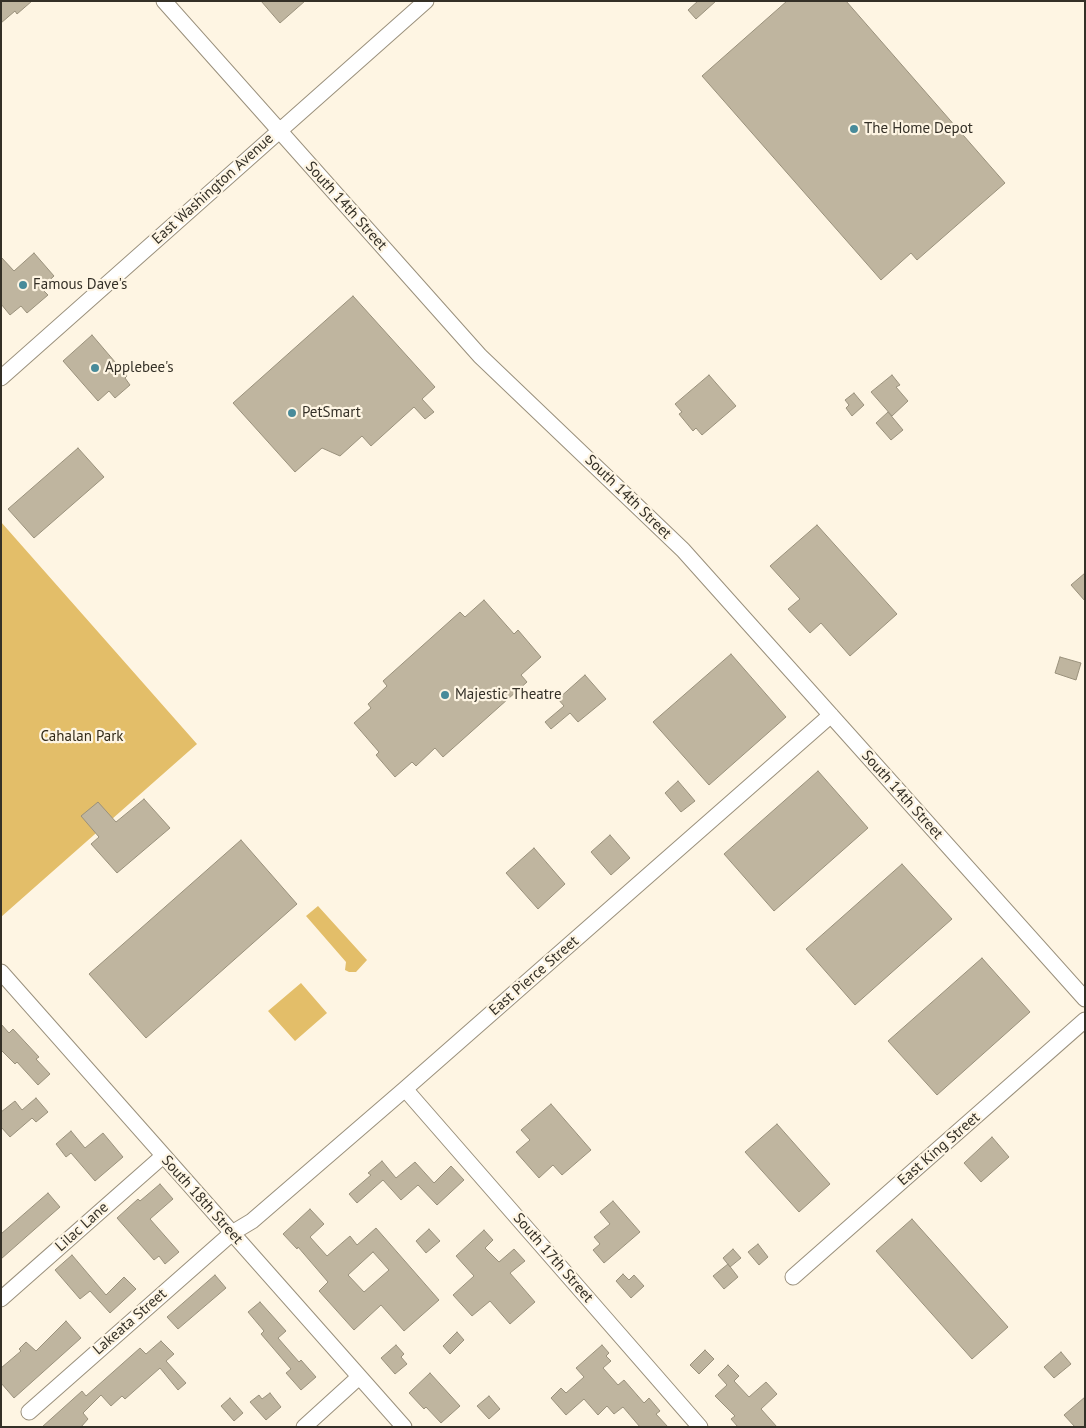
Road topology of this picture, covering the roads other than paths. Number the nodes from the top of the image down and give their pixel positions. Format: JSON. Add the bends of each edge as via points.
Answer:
{"nodes":[{"id":1,"x":164,"y":1,"type":"edge"},
{"id":2,"x":426,"y":1,"type":"edge"},
{"id":3,"x":279,"y":131,"type":"junction"},
{"id":4,"x":1,"y":378,"type":"edge"},
{"id":5,"x":831,"y":715,"type":"junction"},
{"id":6,"x":1,"y":972,"type":"edge"},
{"id":7,"x":1085,"y":1000,"type":"edge"},
{"id":8,"x":1085,"y":1020,"type":"edge"},
{"id":9,"x":405,"y":1089,"type":"junction"},
{"id":10,"x":163,"y":1156,"type":"junction"},
{"id":11,"x":232,"y":1233,"type":"junction"},
{"id":12,"x":793,"y":1277,"type":"dead end"},
{"id":13,"x":1,"y":1299,"type":"edge"},
{"id":14,"x":359,"y":1377,"type":"junction"},
{"id":15,"x":28,"y":1412,"type":"dead end"},
{"id":16,"x":304,"y":1427,"type":"edge"},
{"id":17,"x":404,"y":1427,"type":"edge"},
{"id":18,"x":700,"y":1427,"type":"edge"}],
"edges":[{"from":1,"to":3,"type":"street","name":"South 14th Street"},
{"from":2,"to":3,"type":"street","name":"East Washington Avenue"},
{"from":3,"to":4,"type":"street","name":"East Washington Avenue"},
{"from":3,"to":5,"type":"street","name":"South 14th Street","via":[[480,356],[683,550]]},
{"from":5,"to":7,"type":"street","name":"South 14th Street"},
{"from":5,"to":9,"type":"street","name":"East Pierce Street"},
{"from":6,"to":10,"type":"street","name":"South 18th Street"},
{"from":8,"to":12,"type":"street","name":"East King Street"},
{"from":9,"to":11,"type":"street","name":"East Pierce Street","via":[[252,1221]]},
{"from":9,"to":18,"type":"street","name":"South 17th Street"},
{"from":10,"to":11,"type":"street","name":"South 18th Street"},
{"from":10,"to":13,"type":"street","name":"Lilac Lane"},
{"from":11,"to":14,"type":"street","name":"South 18th Street"},
{"from":11,"to":15,"type":"street","name":"Lakeata Street"},
{"from":14,"to":16,"type":"street"},
{"from":14,"to":17,"type":"street","name":"South 18th Street"}]}
